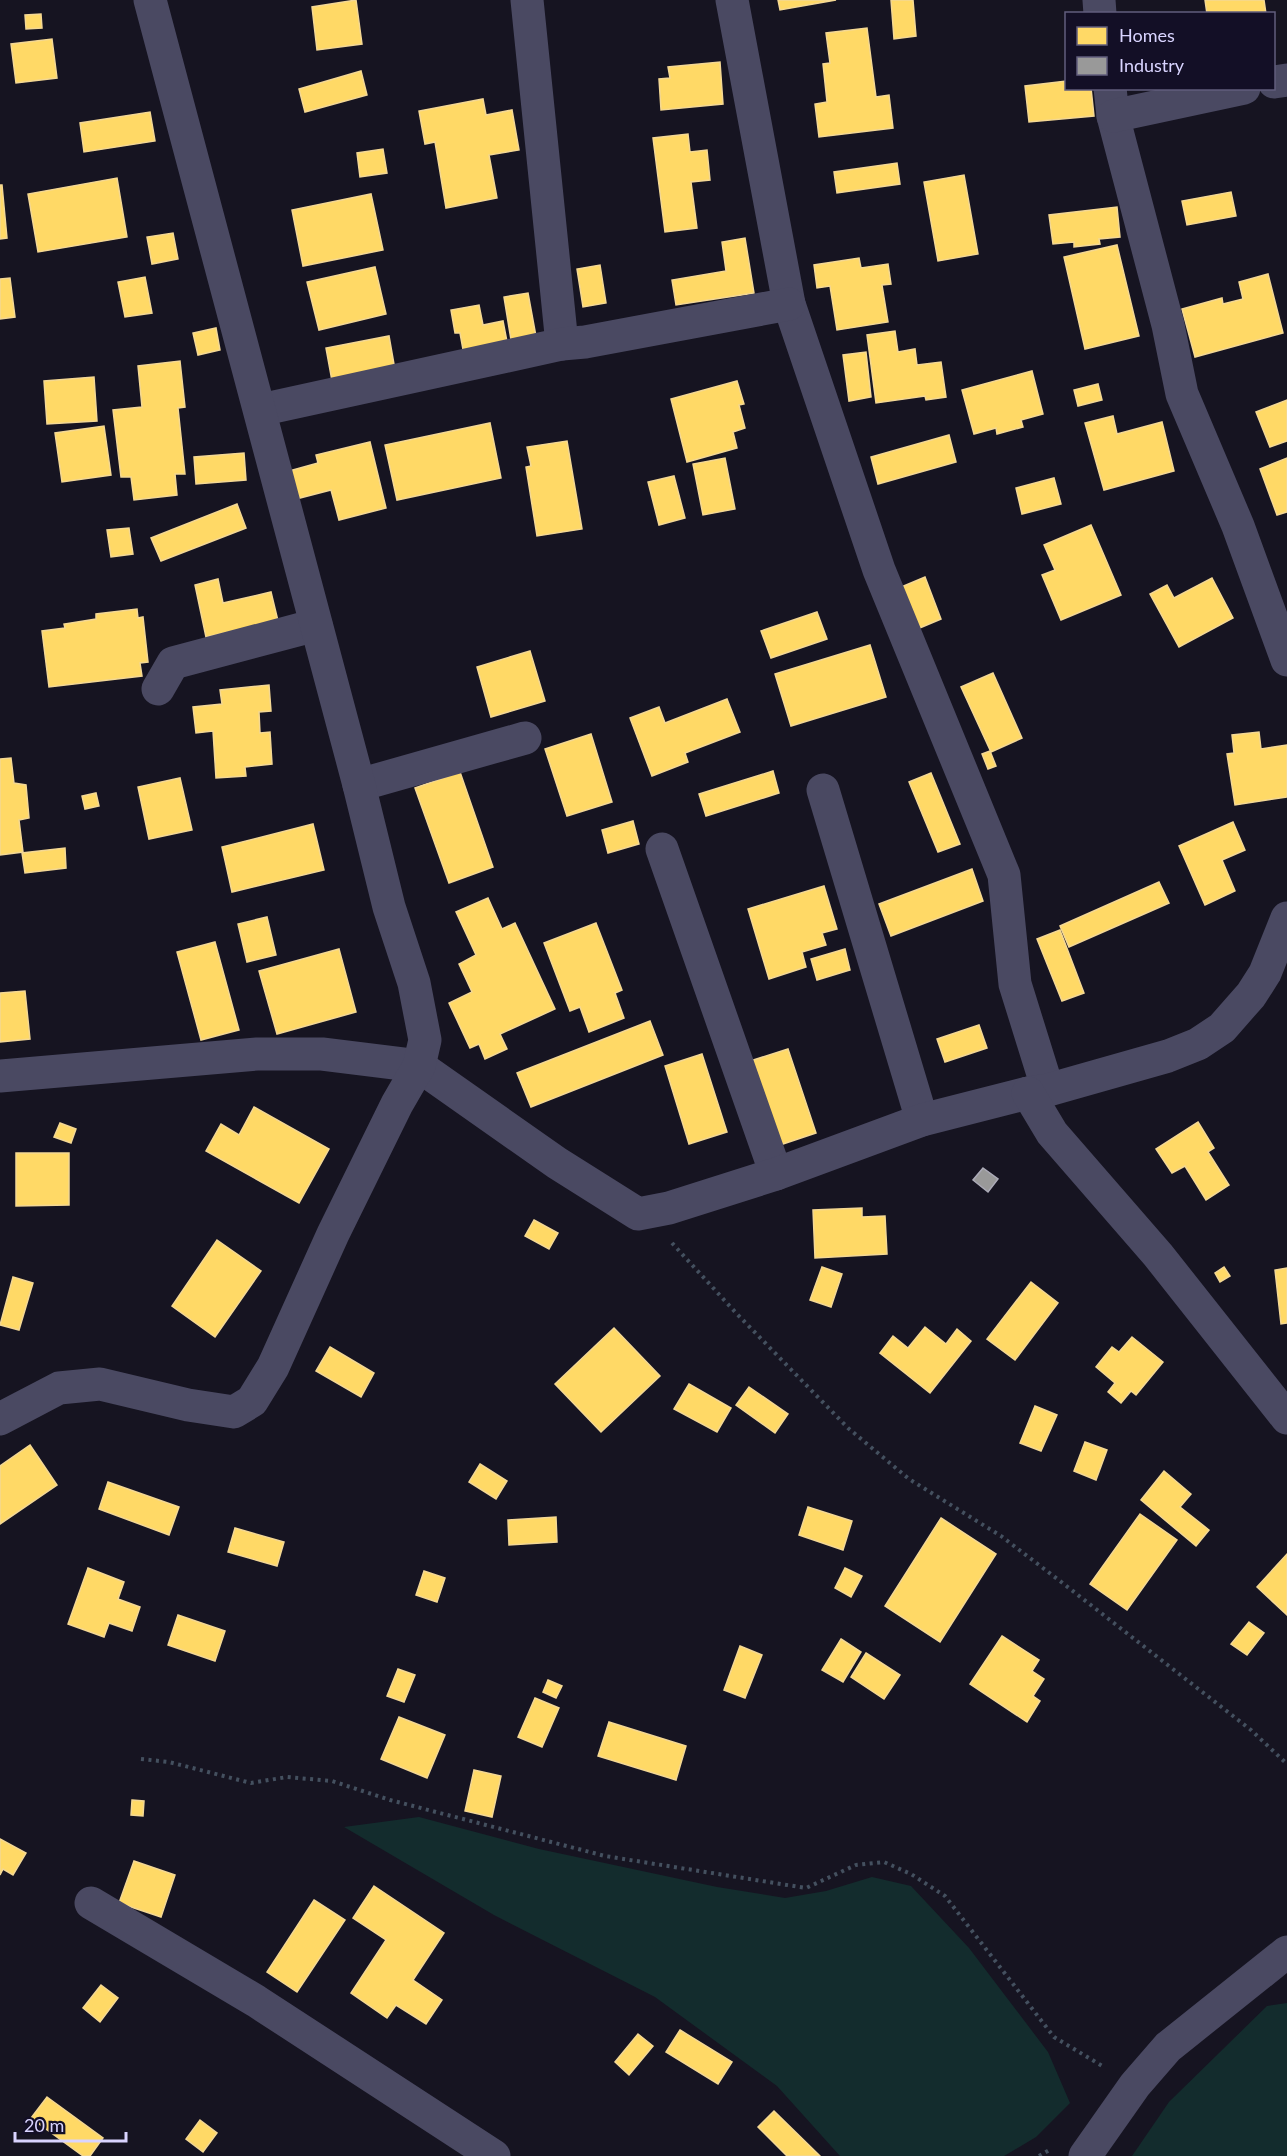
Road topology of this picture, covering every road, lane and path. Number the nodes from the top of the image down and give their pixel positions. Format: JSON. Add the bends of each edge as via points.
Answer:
{"nodes":[{"id":1,"x":150,"y":0,"type":"edge"},
{"id":2,"x":527,"y":0,"type":"edge"},
{"id":3,"x":732,"y":0,"type":"edge"},
{"id":4,"x":1225,"y":90,"type":"edge"},
{"id":5,"x":1111,"y":102,"type":"edge"},
{"id":6,"x":789,"y":304,"type":"junction"},
{"id":7,"x":562,"y":344,"type":"junction"},
{"id":8,"x":260,"y":410,"type":"junction"},
{"id":9,"x":316,"y":625,"type":"junction"},
{"id":10,"x":1287,"y":660,"type":"edge"},
{"id":11,"x":158,"y":689,"type":"dead end"},
{"id":12,"x":525,"y":738,"type":"dead end"},
{"id":13,"x":359,"y":785,"type":"junction"},
{"id":14,"x":823,"y":790,"type":"dead end"},
{"id":15,"x":662,"y":849,"type":"dead end"},
{"id":16,"x":1287,"y":918,"type":"edge"},
{"id":17,"x":419,"y":1066,"type":"junction"},
{"id":18,"x":0,"y":1076,"type":"edge"},
{"id":19,"x":1038,"y":1091,"type":"junction"},
{"id":20,"x":922,"y":1120,"type":"junction"},
{"id":21,"x":776,"y":1174,"type":"junction"},
{"id":22,"x":653,"y":1212,"type":"junction"},
{"id":23,"x":1287,"y":1418,"type":"edge"},
{"id":24,"x":0,"y":1419,"type":"edge"},
{"id":25,"x":141,"y":1759,"type":"dead end"},
{"id":26,"x":1287,"y":1764,"type":"edge"},
{"id":27,"x":91,"y":1903,"type":"dead end"},
{"id":28,"x":1287,"y":1952,"type":"edge"},
{"id":29,"x":1135,"y":2085,"type":"junction"},
{"id":30,"x":494,"y":2156,"type":"edge"},
{"id":31,"x":1085,"y":2156,"type":"edge"}],
"edges":[{"from":1,"to":8,"type":"street"},
{"from":2,"to":7,"type":"street"},
{"from":3,"to":6,"type":"street"},
{"from":4,"to":5,"type":"street"},
{"from":5,"to":10,"type":"street","via":[[1182,394],[1238,526]]},
{"from":6,"to":7,"type":"street"},
{"from":6,"to":19,"type":"street","via":[[879,570],[1004,875],[1015,984]]},
{"from":7,"to":8,"type":"street"},
{"from":8,"to":9,"type":"street"},
{"from":9,"to":11,"type":"street","via":[[173,663]]},
{"from":9,"to":13,"type":"street"},
{"from":12,"to":13,"type":"street"},
{"from":13,"to":17,"type":"street","via":[[389,907],[414,983],[425,1040]]},
{"from":14,"to":20,"type":"street"},
{"from":15,"to":21,"type":"street"},
{"from":16,"to":19,"type":"street","via":[[1265,973],[1222,1028],[1198,1044],[1168,1056]]},
{"from":17,"to":18,"type":"street","via":[[322,1054],[257,1054]]},
{"from":17,"to":22,"type":"street","via":[[557,1163],[638,1214]]},
{"from":17,"to":24,"type":"street","via":[[333,1234],[277,1358],[252,1401],[234,1412],[188,1406],[100,1384],[59,1388]]},
{"from":19,"to":20,"type":"street"},
{"from":19,"to":23,"type":"street","via":[[1052,1133],[1158,1255]]},
{"from":20,"to":21,"type":"street"},
{"from":21,"to":22,"type":"street"},
{"from":22,"to":26,"type":"path","via":[[661,1231],[848,1428],[909,1479],[1002,1536],[1251,1730]]},
{"from":25,"to":29,"type":"path","via":[[170,1762],[251,1783],[287,1777],[332,1781],[605,1856],[806,1888],[856,1865],[884,1862],[945,1896],[1054,2037]]},
{"from":27,"to":30,"type":"street","via":[[256,2001]]},
{"from":28,"to":29,"type":"street","via":[[1168,2047]]},
{"from":29,"to":31,"type":"street"}]}
